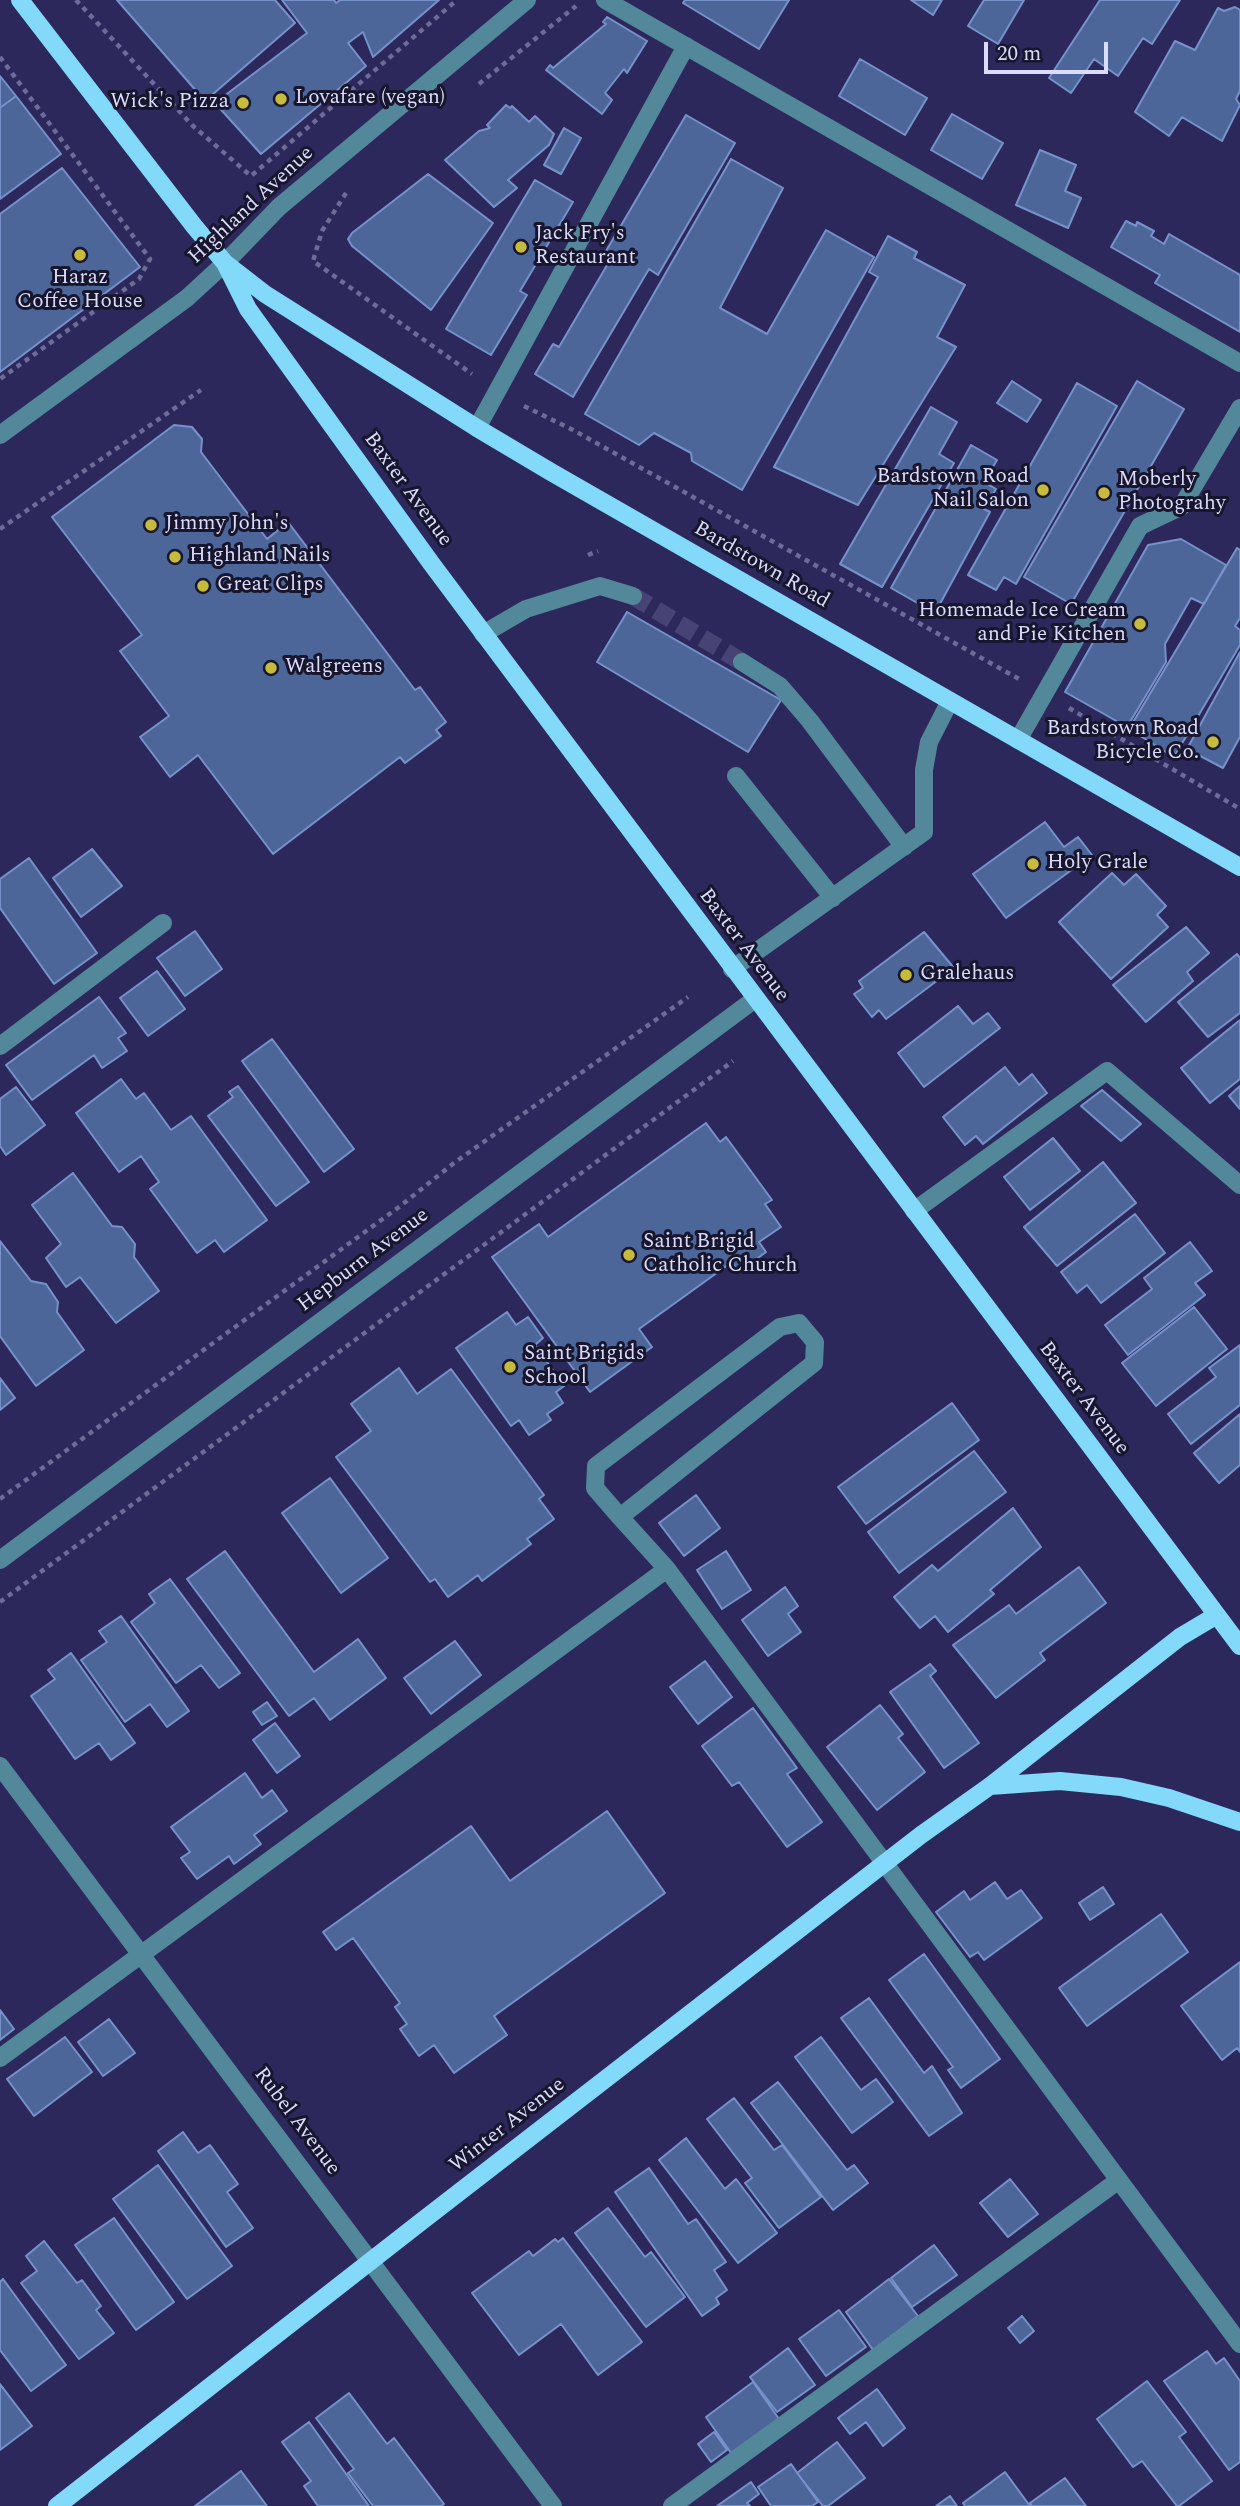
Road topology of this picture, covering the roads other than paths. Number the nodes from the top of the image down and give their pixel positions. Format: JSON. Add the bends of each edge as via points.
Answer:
{"nodes":[{"id":1,"x":20,"y":0,"type":"edge"},
{"id":2,"x":527,"y":0,"type":"edge"},
{"id":3,"x":605,"y":0,"type":"edge"},
{"id":4,"x":686,"y":46,"type":"junction"},
{"id":5,"x":225,"y":263,"type":"junction"},
{"id":6,"x":265,"y":294,"type":"joint"},
{"id":7,"x":1240,"y":363,"type":"edge"},
{"id":8,"x":1240,"y":408,"type":"edge"},
{"id":9,"x":477,"y":428,"type":"junction"},
{"id":10,"x":0,"y":435,"type":"edge"},
{"id":11,"x":633,"y":596,"type":"tunnel mouth"},
{"id":12,"x":483,"y":634,"type":"junction"},
{"id":13,"x":742,"y":662,"type":"tunnel mouth"},
{"id":14,"x":950,"y":701,"type":"junction"},
{"id":15,"x":1018,"y":740,"type":"junction"},
{"id":16,"x":736,"y":776,"type":"dead end"},
{"id":17,"x":904,"y":847,"type":"junction"},
{"id":18,"x":1240,"y":867,"type":"edge"},
{"id":19,"x":834,"y":898,"type":"junction"},
{"id":20,"x":163,"y":923,"type":"dead end"},
{"id":21,"x":732,"y":969,"type":"junction"},
{"id":22,"x":755,"y":999,"type":"junction"},
{"id":23,"x":0,"y":1046,"type":"edge"},
{"id":24,"x":1240,"y":1185,"type":"edge"},
{"id":25,"x":914,"y":1212,"type":"junction"},
{"id":26,"x":620,"y":1517,"type":"junction"},
{"id":27,"x":0,"y":1560,"type":"edge"},
{"id":28,"x":667,"y":1569,"type":"junction"},
{"id":29,"x":1217,"y":1615,"type":"junction"},
{"id":30,"x":1240,"y":1646,"type":"edge"},
{"id":31,"x":0,"y":1766,"type":"edge"},
{"id":32,"x":990,"y":1786,"type":"junction"},
{"id":33,"x":1240,"y":1822,"type":"edge"},
{"id":34,"x":885,"y":1863,"type":"junction"},
{"id":35,"x":140,"y":1954,"type":"junction"},
{"id":36,"x":0,"y":2058,"type":"edge"},
{"id":37,"x":1119,"y":2180,"type":"junction"},
{"id":38,"x":371,"y":2260,"type":"junction"},
{"id":39,"x":1240,"y":2344,"type":"edge"},
{"id":40,"x":57,"y":2506,"type":"edge"},
{"id":41,"x":553,"y":2506,"type":"edge"},
{"id":42,"x":672,"y":2506,"type":"edge"}],
"edges":[{"from":1,"to":5,"type":"main road","name":"Baxter Avenue"},
{"from":2,"to":5,"type":"street","name":"Highland Avenue","via":[[279,206]]},
{"from":3,"to":4,"type":"street"},
{"from":4,"to":7,"type":"street"},
{"from":4,"to":9,"type":"street"},
{"from":5,"to":6,"type":"main road","name":"Baxter Avenue"},
{"from":5,"to":10,"type":"street","name":"Highland Avenue","via":[[187,298]]},
{"from":5,"to":12,"type":"main road","name":"Baxter Avenue","via":[[248,309]]},
{"from":6,"to":9,"type":"main road","name":"Bardstown Road"},
{"from":8,"to":15,"type":"street","via":[[1182,506],[1140,526]]},
{"from":9,"to":14,"type":"main road","name":"Bardstown Road"},
{"from":11,"to":12,"type":"street","via":[[600,586],[526,609]]},
{"from":12,"to":21,"type":"main road","name":"Baxter Avenue"},
{"from":13,"to":17,"type":"street","via":[[780,686]]},
{"from":14,"to":15,"type":"main road","name":"Bardstown Road"},
{"from":14,"to":17,"type":"street","via":[[929,742],[924,832]]},
{"from":15,"to":18,"type":"main road","name":"Bardstown Road"},
{"from":16,"to":19,"type":"street"},
{"from":17,"to":19,"type":"street"},
{"from":19,"to":21,"type":"street"},
{"from":20,"to":23,"type":"street"},
{"from":21,"to":22,"type":"main road","name":"Baxter Avenue"},
{"from":22,"to":25,"type":"main road","name":"Baxter Avenue"},
{"from":22,"to":27,"type":"street","name":"Hepburn Avenue"},
{"from":24,"to":25,"type":"street","via":[[1107,1071]]},
{"from":25,"to":29,"type":"main road","name":"Baxter Avenue"},
{"from":26,"to":26,"type":"street","via":[[595,1488],[596,1466],[780,1327],[799,1323],[815,1342],[814,1363]]},
{"from":26,"to":28,"type":"street"},
{"from":28,"to":34,"type":"street"},
{"from":28,"to":35,"type":"street"},
{"from":29,"to":30,"type":"main road","name":"Baxter Avenue"},
{"from":29,"to":32,"type":"main road","name":"Winter Avenue","via":[[1180,1637]]},
{"from":31,"to":35,"type":"street","name":"Rubel Avenue"},
{"from":32,"to":33,"type":"main road","via":[[1060,1781],[1121,1787]]},
{"from":32,"to":34,"type":"main road","name":"Winter Avenue"},
{"from":34,"to":37,"type":"street"},
{"from":34,"to":38,"type":"main road","name":"Winter Avenue"},
{"from":35,"to":36,"type":"street"},
{"from":35,"to":38,"type":"street","name":"Rubel Avenue"},
{"from":37,"to":39,"type":"street"},
{"from":37,"to":42,"type":"street"},
{"from":38,"to":40,"type":"main road","name":"Winter Avenue"},
{"from":38,"to":41,"type":"street","name":"Rubel Avenue"}]}
